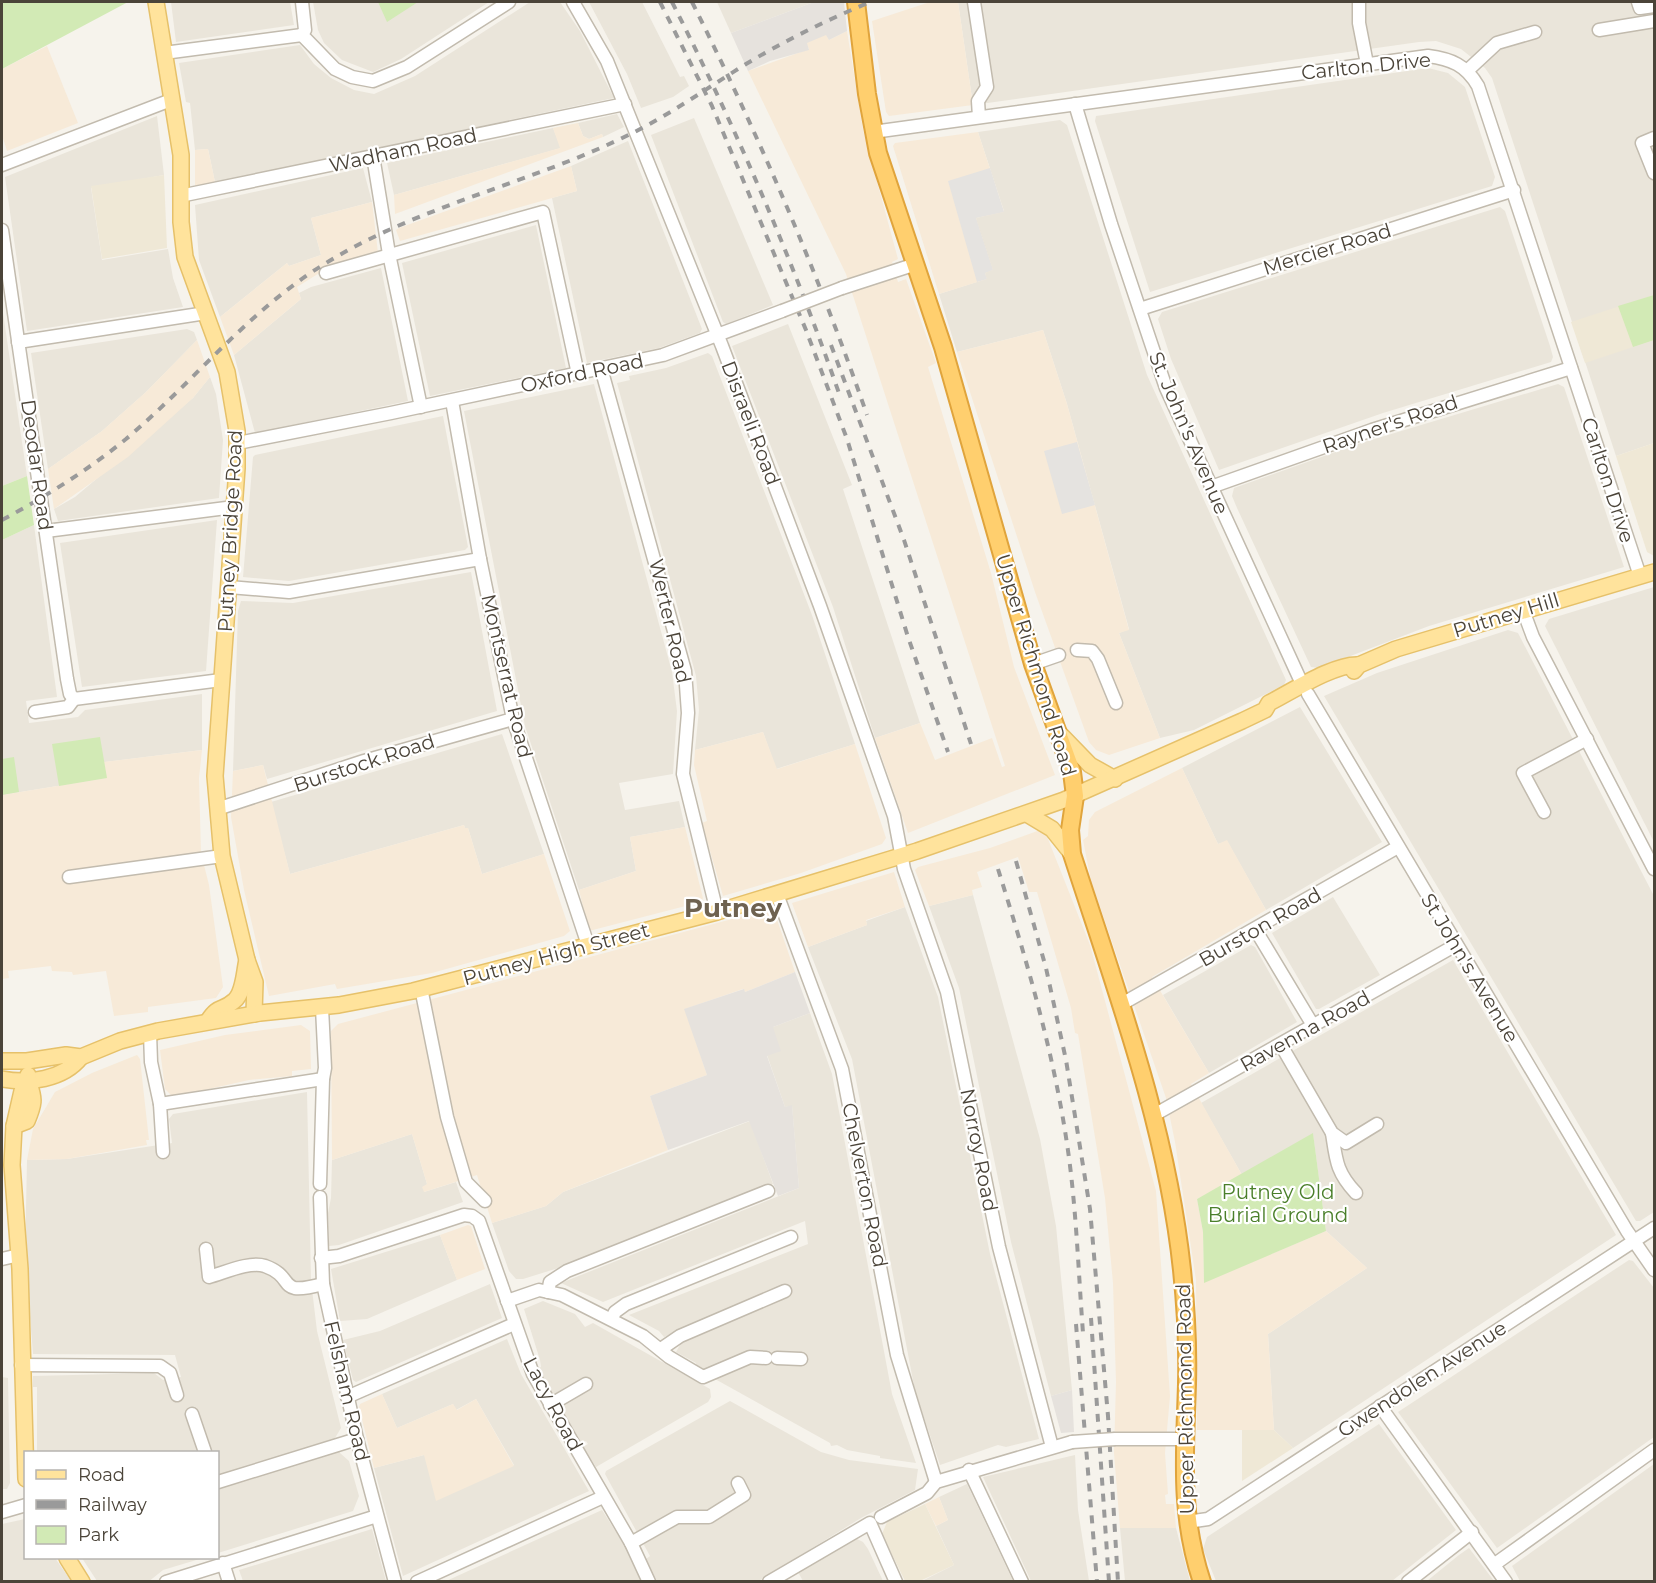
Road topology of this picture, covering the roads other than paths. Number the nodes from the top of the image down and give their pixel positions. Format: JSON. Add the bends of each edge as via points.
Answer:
{"nodes":[{"id":1,"x":156,"y":2,"type":"edge"},
{"id":2,"x":302,"y":2,"type":"edge"},
{"id":3,"x":509,"y":2,"type":"edge"},
{"id":4,"x":573,"y":2,"type":"edge"},
{"id":5,"x":856,"y":2,"type":"edge"},
{"id":6,"x":974,"y":2,"type":"edge"},
{"id":7,"x":1359,"y":2,"type":"edge"},
{"id":8,"x":1638,"y":2,"type":"edge"},
{"id":9,"x":1654,"y":6,"type":"edge"},
{"id":10,"x":1654,"y":21,"type":"edge"},
{"id":11,"x":1599,"y":30,"type":"dead end"},
{"id":12,"x":1535,"y":32,"type":"dead end"},
{"id":13,"x":302,"y":35,"type":"junction"},
{"id":14,"x":164,"y":53,"type":"junction"},
{"id":15,"x":1367,"y":63,"type":"junction"},
{"id":16,"x":1468,"y":70,"type":"junction"},
{"id":17,"x":171,"y":100,"type":"junction"},
{"id":18,"x":625,"y":104,"type":"junction"},
{"id":19,"x":1075,"y":104,"type":"junction"},
{"id":20,"x":979,"y":117,"type":"junction"},
{"id":21,"x":873,"y":132,"type":"junction"},
{"id":22,"x":1654,"y":138,"type":"edge"},
{"id":23,"x":373,"y":156,"type":"junction"},
{"id":24,"x":2,"y":165,"type":"edge"},
{"id":25,"x":1654,"y":173,"type":"edge"},
{"id":26,"x":1514,"y":190,"type":"junction"},
{"id":27,"x":180,"y":196,"type":"junction"},
{"id":28,"x":2,"y":230,"type":"edge"},
{"id":29,"x":389,"y":254,"type":"junction"},
{"id":30,"x":916,"y":264,"type":"junction"},
{"id":31,"x":326,"y":273,"type":"dead end"},
{"id":32,"x":1140,"y":309,"type":"junction"},
{"id":33,"x":206,"y":313,"type":"junction"},
{"id":34,"x":717,"y":336,"type":"junction"},
{"id":35,"x":18,"y":342,"type":"junction"},
{"id":36,"x":601,"y":368,"type":"junction"},
{"id":37,"x":1571,"y":368,"type":"junction"},
{"id":38,"x":578,"y":374,"type":"junction"},
{"id":39,"x":452,"y":401,"type":"junction"},
{"id":40,"x":421,"y":407,"type":"junction"},
{"id":41,"x":238,"y":443,"type":"junction"},
{"id":42,"x":1211,"y":487,"type":"junction"},
{"id":43,"x":234,"y":507,"type":"junction"},
{"id":44,"x":46,"y":531,"type":"junction"},
{"id":45,"x":480,"y":559,"type":"junction"},
{"id":46,"x":1647,"y":574,"type":"edge"},
{"id":47,"x":229,"y":587,"type":"junction"},
{"id":48,"x":1523,"y":610,"type":"junction"},
{"id":49,"x":1077,"y":650,"type":"dead end"},
{"id":50,"x":1059,"y":655,"type":"dead end"},
{"id":51,"x":1033,"y":664,"type":"junction"},
{"id":52,"x":221,"y":680,"type":"junction"},
{"id":53,"x":1306,"y":690,"type":"junction"},
{"id":54,"x":74,"y":699,"type":"junction"},
{"id":55,"x":1116,"y":703,"type":"dead end"},
{"id":56,"x":35,"y":712,"type":"dead end"},
{"id":57,"x":513,"y":719,"type":"junction"},
{"id":58,"x":1058,"y":732,"type":"junction"},
{"id":59,"x":1587,"y":740,"type":"junction"},
{"id":60,"x":1115,"y":779,"type":"junction"},
{"id":61,"x":1075,"y":796,"type":"junction"},
{"id":62,"x":217,"y":809,"type":"junction"},
{"id":63,"x":1544,"y":812,"type":"dead end"},
{"id":64,"x":1027,"y":814,"type":"junction"},
{"id":65,"x":1398,"y":847,"type":"junction"},
{"id":66,"x":901,"y":854,"type":"junction"},
{"id":67,"x":1072,"y":854,"type":"junction"},
{"id":68,"x":222,"y":856,"type":"junction"},
{"id":69,"x":1654,"y":869,"type":"edge"},
{"id":70,"x":69,"y":877,"type":"dead end"},
{"id":71,"x":777,"y":894,"type":"junction"},
{"id":72,"x":717,"y":912,"type":"junction"},
{"id":73,"x":1255,"y":929,"type":"junction"},
{"id":74,"x":588,"y":945,"type":"junction"},
{"id":75,"x":1456,"y":945,"type":"junction"},
{"id":76,"x":247,"y":960,"type":"junction"},
{"id":77,"x":422,"y":988,"type":"junction"},
{"id":78,"x":1120,"y":1005,"type":"junction"},
{"id":79,"x":322,"y":1008,"type":"junction"},
{"id":80,"x":254,"y":1014,"type":"junction"},
{"id":81,"x":208,"y":1021,"type":"junction"},
{"id":82,"x":1314,"y":1027,"type":"junction"},
{"id":83,"x":150,"y":1033,"type":"junction"},
{"id":84,"x":1281,"y":1045,"type":"junction"},
{"id":85,"x":81,"y":1057,"type":"junction"},
{"id":86,"x":2,"y":1061,"type":"edge"},
{"id":87,"x":27,"y":1061,"type":"junction"},
{"id":88,"x":322,"y":1079,"type":"junction"},
{"id":89,"x":3,"y":1080,"type":"edge"},
{"id":90,"x":29,"y":1082,"type":"junction"},
{"id":91,"x":160,"y":1104,"type":"junction"},
{"id":92,"x":1154,"y":1115,"type":"junction"},
{"id":93,"x":1377,"y":1124,"type":"dead end"},
{"id":94,"x":14,"y":1126,"type":"junction"},
{"id":95,"x":1332,"y":1133,"type":"junction"},
{"id":96,"x":164,"y":1152,"type":"dead end"},
{"id":97,"x":320,"y":1184,"type":"dead end"},
{"id":98,"x":768,"y":1191,"type":"dead end"},
{"id":99,"x":1356,"y":1193,"type":"dead end"},
{"id":100,"x":320,"y":1197,"type":"dead end"},
{"id":101,"x":485,"y":1202,"type":"dead end"},
{"id":102,"x":1654,"y":1228,"type":"edge"},
{"id":103,"x":791,"y":1237,"type":"dead end"},
{"id":104,"x":1634,"y":1241,"type":"junction"},
{"id":105,"x":206,"y":1249,"type":"dead end"},
{"id":106,"x":19,"y":1255,"type":"junction"},
{"id":107,"x":321,"y":1258,"type":"junction"},
{"id":108,"x":2,"y":1259,"type":"edge"},
{"id":109,"x":1654,"y":1270,"type":"edge"},
{"id":110,"x":323,"y":1284,"type":"junction"},
{"id":111,"x":785,"y":1291,"type":"dead end"},
{"id":112,"x":548,"y":1292,"type":"junction"},
{"id":113,"x":507,"y":1301,"type":"junction"},
{"id":114,"x":612,"y":1318,"type":"junction"},
{"id":115,"x":514,"y":1324,"type":"junction"},
{"id":116,"x":665,"y":1353,"type":"junction"},
{"id":117,"x":801,"y":1359,"type":"dead end"},
{"id":118,"x":21,"y":1365,"type":"junction"},
{"id":119,"x":586,"y":1384,"type":"dead end"},
{"id":120,"x":177,"y":1395,"type":"dead end"},
{"id":121,"x":347,"y":1397,"type":"junction"},
{"id":122,"x":550,"y":1405,"type":"junction"},
{"id":123,"x":1380,"y":1406,"type":"junction"},
{"id":124,"x":192,"y":1414,"type":"dead end"},
{"id":125,"x":357,"y":1439,"type":"junction"},
{"id":126,"x":1184,"y":1439,"type":"junction"},
{"id":127,"x":1052,"y":1447,"type":"junction"},
{"id":128,"x":1654,"y":1450,"type":"edge"},
{"id":129,"x":25,"y":1451,"type":"edge"},
{"id":130,"x":205,"y":1451,"type":"edge"},
{"id":131,"x":969,"y":1470,"type":"junction"},
{"id":132,"x":219,"y":1482,"type":"edge"},
{"id":133,"x":936,"y":1482,"type":"junction"},
{"id":134,"x":738,"y":1483,"type":"dead end"},
{"id":135,"x":603,"y":1497,"type":"junction"},
{"id":136,"x":24,"y":1506,"type":"edge"},
{"id":137,"x":2,"y":1512,"type":"edge"},
{"id":138,"x":377,"y":1516,"type":"junction"},
{"id":139,"x":881,"y":1517,"type":"dead end"},
{"id":140,"x":1187,"y":1522,"type":"junction"},
{"id":141,"x":1472,"y":1532,"type":"junction"},
{"id":142,"x":631,"y":1544,"type":"junction"},
{"id":143,"x":68,"y":1559,"type":"edge"},
{"id":144,"x":223,"y":1563,"type":"junction"},
{"id":145,"x":1495,"y":1564,"type":"junction"},
{"id":146,"x":82,"y":1581,"type":"edge"},
{"id":147,"x":166,"y":1581,"type":"edge"},
{"id":148,"x":229,"y":1581,"type":"edge"},
{"id":149,"x":395,"y":1581,"type":"edge"},
{"id":150,"x":417,"y":1581,"type":"edge"},
{"id":151,"x":649,"y":1581,"type":"edge"},
{"id":152,"x":769,"y":1581,"type":"edge"},
{"id":153,"x":896,"y":1581,"type":"edge"},
{"id":154,"x":1022,"y":1581,"type":"edge"},
{"id":155,"x":1202,"y":1581,"type":"edge"},
{"id":156,"x":1408,"y":1581,"type":"edge"},
{"id":157,"x":1506,"y":1581,"type":"edge"}],
"edges":[{"from":1,"to":14,"type":"main road","name":"Putney Bridge Road"},
{"from":2,"to":13,"type":"street"},
{"from":3,"to":13,"type":"street","via":[[407,67],[373,81],[335,69]]},
{"from":4,"to":18,"type":"street","name":"Disraeli Road","via":[[607,61]]},
{"from":5,"to":21,"type":"highway","name":"Upper Richmond Road"},
{"from":6,"to":20,"type":"street","via":[[987,87],[978,101]]},
{"from":7,"to":15,"type":"street"},
{"from":8,"to":9,"type":"street","via":[[1640,8]]},
{"from":10,"to":11,"type":"street"},
{"from":12,"to":16,"type":"street","via":[[1497,43]]},
{"from":13,"to":14,"type":"street"},
{"from":14,"to":17,"type":"main road","name":"Putney Bridge Road"},
{"from":15,"to":16,"type":"street","name":"Carlton Drive","via":[[1428,56],[1455,62]]},
{"from":15,"to":19,"type":"street","name":"Carlton Drive"},
{"from":16,"to":26,"type":"street","name":"Carlton Drive","via":[[1478,86]]},
{"from":17,"to":24,"type":"street"},
{"from":17,"to":27,"type":"main road","name":"Putney Bridge Road","via":[[181,155]]},
{"from":18,"to":23,"type":"street","name":"Wadham Road"},
{"from":18,"to":34,"type":"street","name":"Disraeli Road"},
{"from":19,"to":20,"type":"street","name":"Carlton Drive"},
{"from":19,"to":32,"type":"street","name":"St. John's Avenue"},
{"from":20,"to":21,"type":"street","name":"Carlton Drive"},
{"from":21,"to":30,"type":"highway","name":"Upper Richmond Road"},
{"from":22,"to":25,"type":"street","via":[[1642,142]]},
{"from":23,"to":27,"type":"street","name":"Wadham Road"},
{"from":23,"to":29,"type":"street"},
{"from":26,"to":32,"type":"street","name":"Mercier Road"},
{"from":26,"to":37,"type":"street","name":"Carlton Drive"},
{"from":27,"to":33,"type":"main road","name":"Putney Bridge Road","via":[[185,257]]},
{"from":28,"to":35,"type":"street","name":"Deodar Road"},
{"from":29,"to":31,"type":"street"},
{"from":29,"to":38,"type":"street","via":[[543,212]]},
{"from":29,"to":40,"type":"street"},
{"from":30,"to":34,"type":"street","name":"Oxford Road","bridge":true},
{"from":30,"to":51,"type":"highway","name":"Upper Richmond Road"},
{"from":32,"to":42,"type":"street","name":"St. John's Avenue","via":[[1166,388]]},
{"from":33,"to":35,"type":"street"},
{"from":33,"to":41,"type":"main road","name":"Putney Bridge Road","via":[[227,372]]},
{"from":34,"to":36,"type":"street","name":"Oxford Road","via":[[663,355]]},
{"from":34,"to":66,"type":"street","name":"Disraeli Road","via":[[820,606],[894,816]]},
{"from":35,"to":44,"type":"street","name":"Deodar Road"},
{"from":36,"to":38,"type":"street","name":"Oxford Road"},
{"from":36,"to":72,"type":"street","name":"Werter Road","via":[[685,671],[688,713],[683,774]]},
{"from":37,"to":42,"type":"street","name":"Rayner's Road","via":[[1378,428]]},
{"from":37,"to":46,"type":"street","name":"Carlton Drive"},
{"from":38,"to":39,"type":"street","name":"Oxford Road"},
{"from":39,"to":40,"type":"street","name":"Oxford Road"},
{"from":39,"to":45,"type":"street","name":"Montserrat Road"},
{"from":40,"to":41,"type":"street","name":"Oxford Road"},
{"from":41,"to":43,"type":"main road","name":"Putney Bridge Road"},
{"from":42,"to":53,"type":"street","name":"St. John's Avenue"},
{"from":43,"to":44,"type":"street"},
{"from":43,"to":47,"type":"main road","name":"Putney Bridge Road"},
{"from":44,"to":54,"type":"street","name":"Deodar Road","via":[[68,687]]},
{"from":45,"to":47,"type":"street","via":[[289,592]]},
{"from":45,"to":57,"type":"street","name":"Montserrat Road"},
{"from":46,"to":48,"type":"main road","name":"Putney Hill"},
{"from":47,"to":52,"type":"main road","name":"Putney Bridge Road"},
{"from":48,"to":53,"type":"main road","name":"Putney Hill","via":[[1396,649],[1359,665],[1354,672]]},
{"from":48,"to":59,"type":"street"},
{"from":49,"to":55,"type":"street","via":[[1092,651],[1098,659]]},
{"from":50,"to":51,"type":"street"},
{"from":51,"to":58,"type":"highway","name":"Upper Richmond Road"},
{"from":52,"to":54,"type":"street"},
{"from":52,"to":62,"type":"main road","name":"Putney Bridge Road","via":[[215,776]]},
{"from":53,"to":60,"type":"main road","name":"Putney Hill","via":[[1274,712],[1265,710]]},
{"from":53,"to":65,"type":"street","name":"St John's Avenue"},
{"from":54,"to":56,"type":"street","via":[[68,706]]},
{"from":57,"to":62,"type":"street","name":"Burstock Road","via":[[364,761]]},
{"from":57,"to":74,"type":"street","name":"Montserrat Road"},
{"from":58,"to":60,"type":"main road","via":[[1090,765]]},
{"from":58,"to":61,"type":"highway","name":"Upper Richmond Road","via":[[1072,772]]},
{"from":59,"to":63,"type":"street","via":[[1523,773]]},
{"from":59,"to":69,"type":"street"},
{"from":60,"to":61,"type":"main road","name":"Putney Hill"},
{"from":61,"to":64,"type":"main road","name":"Putney High Street"},
{"from":61,"to":67,"type":"highway","name":"Upper Richmond Road","via":[[1070,830]]},
{"from":62,"to":68,"type":"main road","name":"Putney Bridge Road"},
{"from":64,"to":66,"type":"main road","name":"Putney High Street"},
{"from":64,"to":67,"type":"main road","via":[[1052,829]]},
{"from":65,"to":73,"type":"street","name":"Burston Road"},
{"from":65,"to":75,"type":"street","name":"St John's Avenue"},
{"from":66,"to":71,"type":"main road","name":"Putney High Street"},
{"from":66,"to":127,"type":"street","name":"Norroy Road","via":[[947,992],[999,1248]]},
{"from":67,"to":78,"type":"highway","name":"Upper Richmond Road"},
{"from":68,"to":70,"type":"street"},
{"from":68,"to":76,"type":"main road","name":"Putney Bridge Road"},
{"from":71,"to":72,"type":"main road","name":"Putney High Street"},
{"from":71,"to":133,"type":"street","name":"Chelverton Road","via":[[842,1069],[897,1355]]},
{"from":72,"to":74,"type":"main road","name":"Putney High Street"},
{"from":73,"to":78,"type":"street","name":"Burston Road"},
{"from":73,"to":82,"type":"street"},
{"from":74,"to":77,"type":"main road","name":"Putney High Street"},
{"from":75,"to":82,"type":"street","name":"Ravenna Road"},
{"from":75,"to":104,"type":"street","name":"St John's Avenue"},
{"from":76,"to":80,"type":"main road","name":"Putney Bridge Road","via":[[255,981]]},
{"from":76,"to":81,"type":"main road","name":"Putney Bridge Road","via":[[238,997],[215,1009]]},
{"from":77,"to":79,"type":"main road","name":"Putney High Street"},
{"from":77,"to":101,"type":"street","via":[[436,1071],[456,1149],[466,1182]]},
{"from":78,"to":92,"type":"highway","name":"Upper Richmond Road"},
{"from":79,"to":80,"type":"main road","name":"Putney High Street"},
{"from":79,"to":88,"type":"street","via":[[326,1068]]},
{"from":80,"to":81,"type":"main road","name":"Putney High Street"},
{"from":81,"to":83,"type":"main road","name":"Putney High Street"},
{"from":82,"to":84,"type":"street","name":"Ravenna Road"},
{"from":83,"to":85,"type":"main road","name":"Putney High Street"},
{"from":83,"to":91,"type":"street","via":[[151,1062]]},
{"from":84,"to":92,"type":"street","name":"Ravenna Road"},
{"from":84,"to":95,"type":"street"},
{"from":85,"to":87,"type":"main road","name":"Putney High Street","via":[[66,1055]]},
{"from":85,"to":90,"type":"main road","via":[[74,1066]]},
{"from":86,"to":87,"type":"main road","name":"Putney High Street"},
{"from":87,"to":90,"type":"main road"},
{"from":88,"to":91,"type":"street"},
{"from":88,"to":97,"type":"street"},
{"from":89,"to":90,"type":"main road"},
{"from":89,"to":94,"type":"main road","via":[[11,1097]]},
{"from":90,"to":94,"type":"main road","via":[[22,1091]]},
{"from":91,"to":96,"type":"street"},
{"from":92,"to":126,"type":"highway","name":"Upper Richmond Road","via":[[1167,1166],[1182,1271],[1188,1354]]},
{"from":93,"to":95,"type":"street","via":[[1346,1143]]},
{"from":94,"to":106,"type":"main road","via":[[12,1165]]},
{"from":95,"to":99,"type":"street","via":[[1334,1157]]},
{"from":98,"to":112,"type":"street","via":[[567,1271],[550,1282]]},
{"from":100,"to":107,"type":"street","name":"Felsham Road"},
{"from":102,"to":104,"type":"street","name":"Gwendolen Avenue"},
{"from":103,"to":114,"type":"street","via":[[626,1304]]},
{"from":104,"to":109,"type":"street","name":"St John's Avenue"},
{"from":104,"to":123,"type":"street","name":"Gwendolen Avenue"},
{"from":105,"to":110,"type":"street","via":[[209,1277],[246,1266],[264,1266],[291,1289],[299,1291]]},
{"from":106,"to":108,"type":"street"},
{"from":106,"to":118,"type":"main road"},
{"from":107,"to":110,"type":"street","name":"Felsham Road"},
{"from":107,"to":113,"type":"street","name":"Lacy Road","via":[[339,1256],[464,1215],[476,1219],[483,1228]]},
{"from":110,"to":121,"type":"street","name":"Felsham Road"},
{"from":111,"to":116,"type":"street","via":[[680,1336]]},
{"from":112,"to":113,"type":"street","via":[[531,1291]]},
{"from":112,"to":114,"type":"street"},
{"from":113,"to":115,"type":"street","name":"Lacy Road"},
{"from":114,"to":116,"type":"street"},
{"from":115,"to":121,"type":"street"},
{"from":115,"to":122,"type":"street","name":"Lacy Road"},
{"from":116,"to":117,"type":"street","via":[[702,1377],[750,1357]]},
{"from":118,"to":120,"type":"street","via":[[160,1366],[170,1373]]},
{"from":118,"to":129,"type":"main road"},
{"from":119,"to":122,"type":"street"},
{"from":121,"to":125,"type":"street","name":"Felsham Road"},
{"from":122,"to":135,"type":"street","name":"Lacy Road"},
{"from":123,"to":140,"type":"street","name":"Gwendolen Avenue","via":[[1208,1519]]},
{"from":123,"to":141,"type":"street"},
{"from":124,"to":130,"type":"street"},
{"from":125,"to":132,"type":"street"},
{"from":125,"to":138,"type":"street","name":"Felsham Road"},
{"from":126,"to":127,"type":"street","bridge":true,"via":[[1115,1439]]},
{"from":126,"to":140,"type":"highway","name":"Upper Richmond Road"},
{"from":127,"to":131,"type":"street"},
{"from":128,"to":145,"type":"street"},
{"from":131,"to":133,"type":"street"},
{"from":131,"to":154,"type":"street"},
{"from":133,"to":139,"type":"street","via":[[927,1493]]},
{"from":134,"to":142,"type":"street","via":[[744,1495],[709,1517],[677,1517]]},
{"from":135,"to":142,"type":"street","name":"Lacy Road"},
{"from":135,"to":150,"type":"street"},
{"from":136,"to":137,"type":"street"},
{"from":138,"to":144,"type":"street"},
{"from":138,"to":149,"type":"street","name":"Felsham Road"},
{"from":140,"to":155,"type":"highway","name":"Upper Richmond Road"},
{"from":141,"to":145,"type":"street"},
{"from":141,"to":156,"type":"street"},
{"from":142,"to":151,"type":"street","name":"Lacy Road"},
{"from":143,"to":146,"type":"main road"},
{"from":144,"to":147,"type":"street"},
{"from":144,"to":148,"type":"street"},
{"from":145,"to":157,"type":"street"},
{"from":152,"to":153,"type":"street","via":[[870,1523]]}]}
